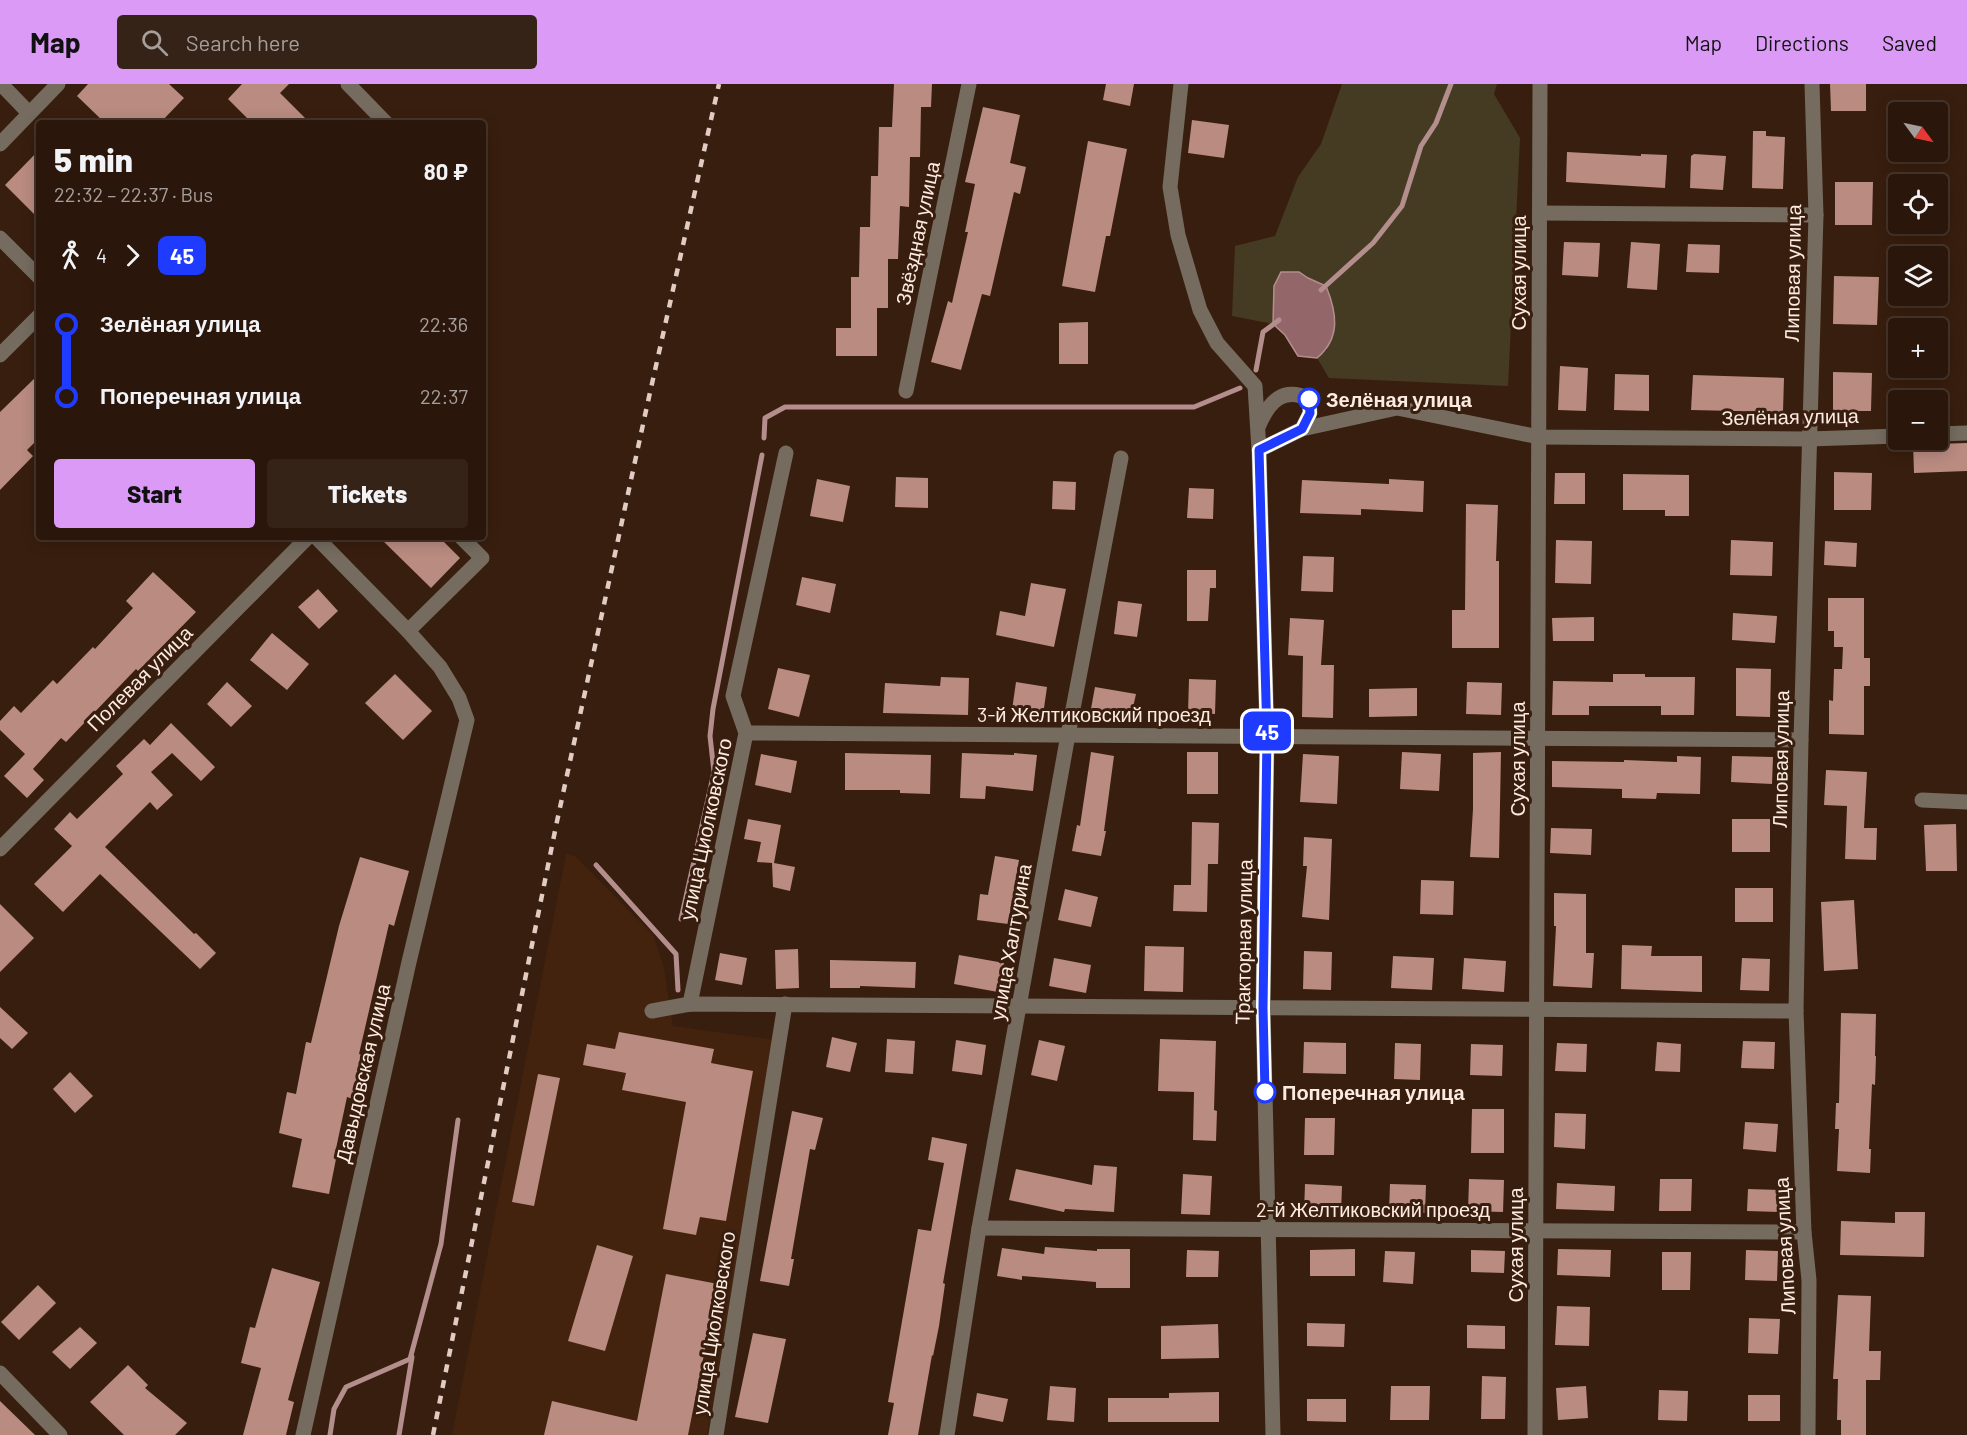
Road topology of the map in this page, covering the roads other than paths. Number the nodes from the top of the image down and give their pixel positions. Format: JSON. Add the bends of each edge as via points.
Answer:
{"nodes":[{"id":1,"x":1,"y":84,"type":"edge"},
{"id":2,"x":58,"y":84,"type":"edge"},
{"id":3,"x":348,"y":84,"type":"edge"},
{"id":4,"x":969,"y":84,"type":"edge"},
{"id":5,"x":1181,"y":84,"type":"edge"},
{"id":6,"x":1540,"y":84,"type":"edge"},
{"id":7,"x":1812,"y":84,"type":"edge"},
{"id":8,"x":29,"y":113,"type":"junction"},
{"id":9,"x":383,"y":120,"type":"edge"},
{"id":10,"x":0,"y":144,"type":"edge"},
{"id":11,"x":1540,"y":213,"type":"junction"},
{"id":12,"x":1816,"y":215,"type":"junction"},
{"id":13,"x":0,"y":238,"type":"edge"},
{"id":14,"x":36,"y":274,"type":"edge"},
{"id":15,"x":36,"y":319,"type":"edge"},
{"id":16,"x":0,"y":355,"type":"edge"},
{"id":17,"x":906,"y":391,"type":"dead end"},
{"id":18,"x":1258,"y":428,"type":"junction"},
{"id":19,"x":1302,"y":429,"type":"junction"},
{"id":20,"x":1967,"y":433,"type":"edge"},
{"id":21,"x":1948,"y":434,"type":"edge"},
{"id":22,"x":1888,"y":435,"type":"edge"},
{"id":23,"x":1539,"y":437,"type":"junction"},
{"id":24,"x":1809,"y":439,"type":"junction"},
{"id":25,"x":1259,"y":450,"type":"junction"},
{"id":26,"x":786,"y":453,"type":"dead end"},
{"id":27,"x":1121,"y":458,"type":"dead end"},
{"id":28,"x":305,"y":540,"type":"edge"},
{"id":29,"x":319,"y":540,"type":"edge"},
{"id":30,"x":464,"y":540,"type":"edge"},
{"id":31,"x":408,"y":631,"type":"junction"},
{"id":32,"x":746,"y":733,"type":"junction"},
{"id":33,"x":1068,"y":735,"type":"junction"},
{"id":34,"x":1267,"y":736,"type":"junction"},
{"id":35,"x":1538,"y":738,"type":"junction"},
{"id":36,"x":1801,"y":740,"type":"junction"},
{"id":37,"x":1922,"y":800,"type":"dead end"},
{"id":38,"x":1967,"y":802,"type":"edge"},
{"id":39,"x":0,"y":849,"type":"edge"},
{"id":40,"x":690,"y":1004,"type":"junction"},
{"id":41,"x":785,"y":1004,"type":"junction"},
{"id":42,"x":1020,"y":1006,"type":"junction"},
{"id":43,"x":1263,"y":1008,"type":"junction"},
{"id":44,"x":1537,"y":1010,"type":"junction"},
{"id":45,"x":652,"y":1011,"type":"dead end"},
{"id":46,"x":1796,"y":1011,"type":"junction"},
{"id":47,"x":979,"y":1228,"type":"junction"},
{"id":48,"x":1268,"y":1229,"type":"junction"},
{"id":49,"x":1536,"y":1231,"type":"junction"},
{"id":50,"x":1804,"y":1232,"type":"junction"},
{"id":51,"x":0,"y":1372,"type":"edge"},
{"id":52,"x":60,"y":1435,"type":"edge"},
{"id":53,"x":303,"y":1435,"type":"edge"},
{"id":54,"x":716,"y":1435,"type":"edge"},
{"id":55,"x":947,"y":1435,"type":"edge"},
{"id":56,"x":1273,"y":1435,"type":"edge"},
{"id":57,"x":1535,"y":1435,"type":"edge"},
{"id":58,"x":1808,"y":1435,"type":"edge"}],
"edges":[{"from":1,"to":8,"type":"street"},
{"from":2,"to":8,"type":"street"},
{"from":3,"to":9,"type":"street"},
{"from":4,"to":17,"type":"street","name":"Звёздная улица"},
{"from":5,"to":18,"type":"street","via":[[1170,188],[1178,235],[1200,310],[1216,343],[1255,386]]},
{"from":6,"to":11,"type":"street","name":"Сухая улица"},
{"from":7,"to":12,"type":"street","name":"Липовая улица"},
{"from":8,"to":10,"type":"street"},
{"from":11,"to":12,"type":"street"},
{"from":11,"to":23,"type":"street","name":"Сухая улица"},
{"from":12,"to":24,"type":"street","name":"Липовая улица"},
{"from":13,"to":14,"type":"street"},
{"from":15,"to":16,"type":"street"},
{"from":18,"to":19,"type":"street","via":[[1266,409],[1280,396],[1297,393],[1309,399],[1310,413]]},
{"from":18,"to":25,"type":"street"},
{"from":19,"to":23,"type":"street","name":"Зелёная улица","via":[[1397,408]]},
{"from":19,"to":25,"type":"street","name":"Зелёная улица"},
{"from":20,"to":21,"type":"street"},
{"from":22,"to":24,"type":"street","name":"Зелёная улица"},
{"from":23,"to":24,"type":"street","name":"Зелёная улица"},
{"from":23,"to":35,"type":"street","name":"Сухая улица"},
{"from":24,"to":36,"type":"street","name":"Липовая улица"},
{"from":25,"to":34,"type":"street","name":"Тракторная улица"},
{"from":26,"to":32,"type":"street","name":"улица Циолковского","via":[[733,696]]},
{"from":27,"to":33,"type":"street","name":"улица Халтурина"},
{"from":28,"to":39,"type":"street","name":"Полевая улица"},
{"from":29,"to":31,"type":"street"},
{"from":30,"to":31,"type":"street","via":[[482,558]]},
{"from":31,"to":53,"type":"street","name":"Давыдовская улица","via":[[440,667],[467,720]]},
{"from":32,"to":33,"type":"street","name":"3-й Желтиковский проезд"},
{"from":32,"to":40,"type":"street","name":"улица Циолковского"},
{"from":33,"to":34,"type":"street","name":"3-й Желтиковский проезд"},
{"from":33,"to":42,"type":"street","name":"улица Халтурина"},
{"from":34,"to":35,"type":"street","name":"3-й Желтиковский проезд"},
{"from":34,"to":43,"type":"street","name":"Тракторная улица"},
{"from":35,"to":36,"type":"street","name":"3-й Желтиковский проезд"},
{"from":35,"to":44,"type":"street","name":"Сухая улица"},
{"from":36,"to":46,"type":"street","name":"Липовая улица"},
{"from":37,"to":38,"type":"street"},
{"from":40,"to":41,"type":"street"},
{"from":40,"to":45,"type":"street"},
{"from":41,"to":42,"type":"street"},
{"from":41,"to":54,"type":"street","name":"улица Циолковского"},
{"from":42,"to":43,"type":"street"},
{"from":42,"to":47,"type":"street","name":"улица Халтурина"},
{"from":43,"to":44,"type":"street"},
{"from":43,"to":48,"type":"street","name":"Тракторная улица"},
{"from":44,"to":46,"type":"street"},
{"from":44,"to":49,"type":"street","name":"Сухая улица"},
{"from":46,"to":50,"type":"street","name":"Липовая улица"},
{"from":47,"to":48,"type":"street","name":"2-й Желтиковский проезд"},
{"from":47,"to":55,"type":"street","name":"улица Халтурина"},
{"from":48,"to":49,"type":"street","name":"2-й Желтиковский проезд"},
{"from":48,"to":56,"type":"street","name":"Тракторная улица"},
{"from":49,"to":50,"type":"street","name":"2-й Желтиковский проезд"},
{"from":49,"to":57,"type":"street","name":"Сухая улица"},
{"from":50,"to":58,"type":"street","name":"Липовая улица","via":[[1809,1280]]},
{"from":51,"to":52,"type":"street"}]}
